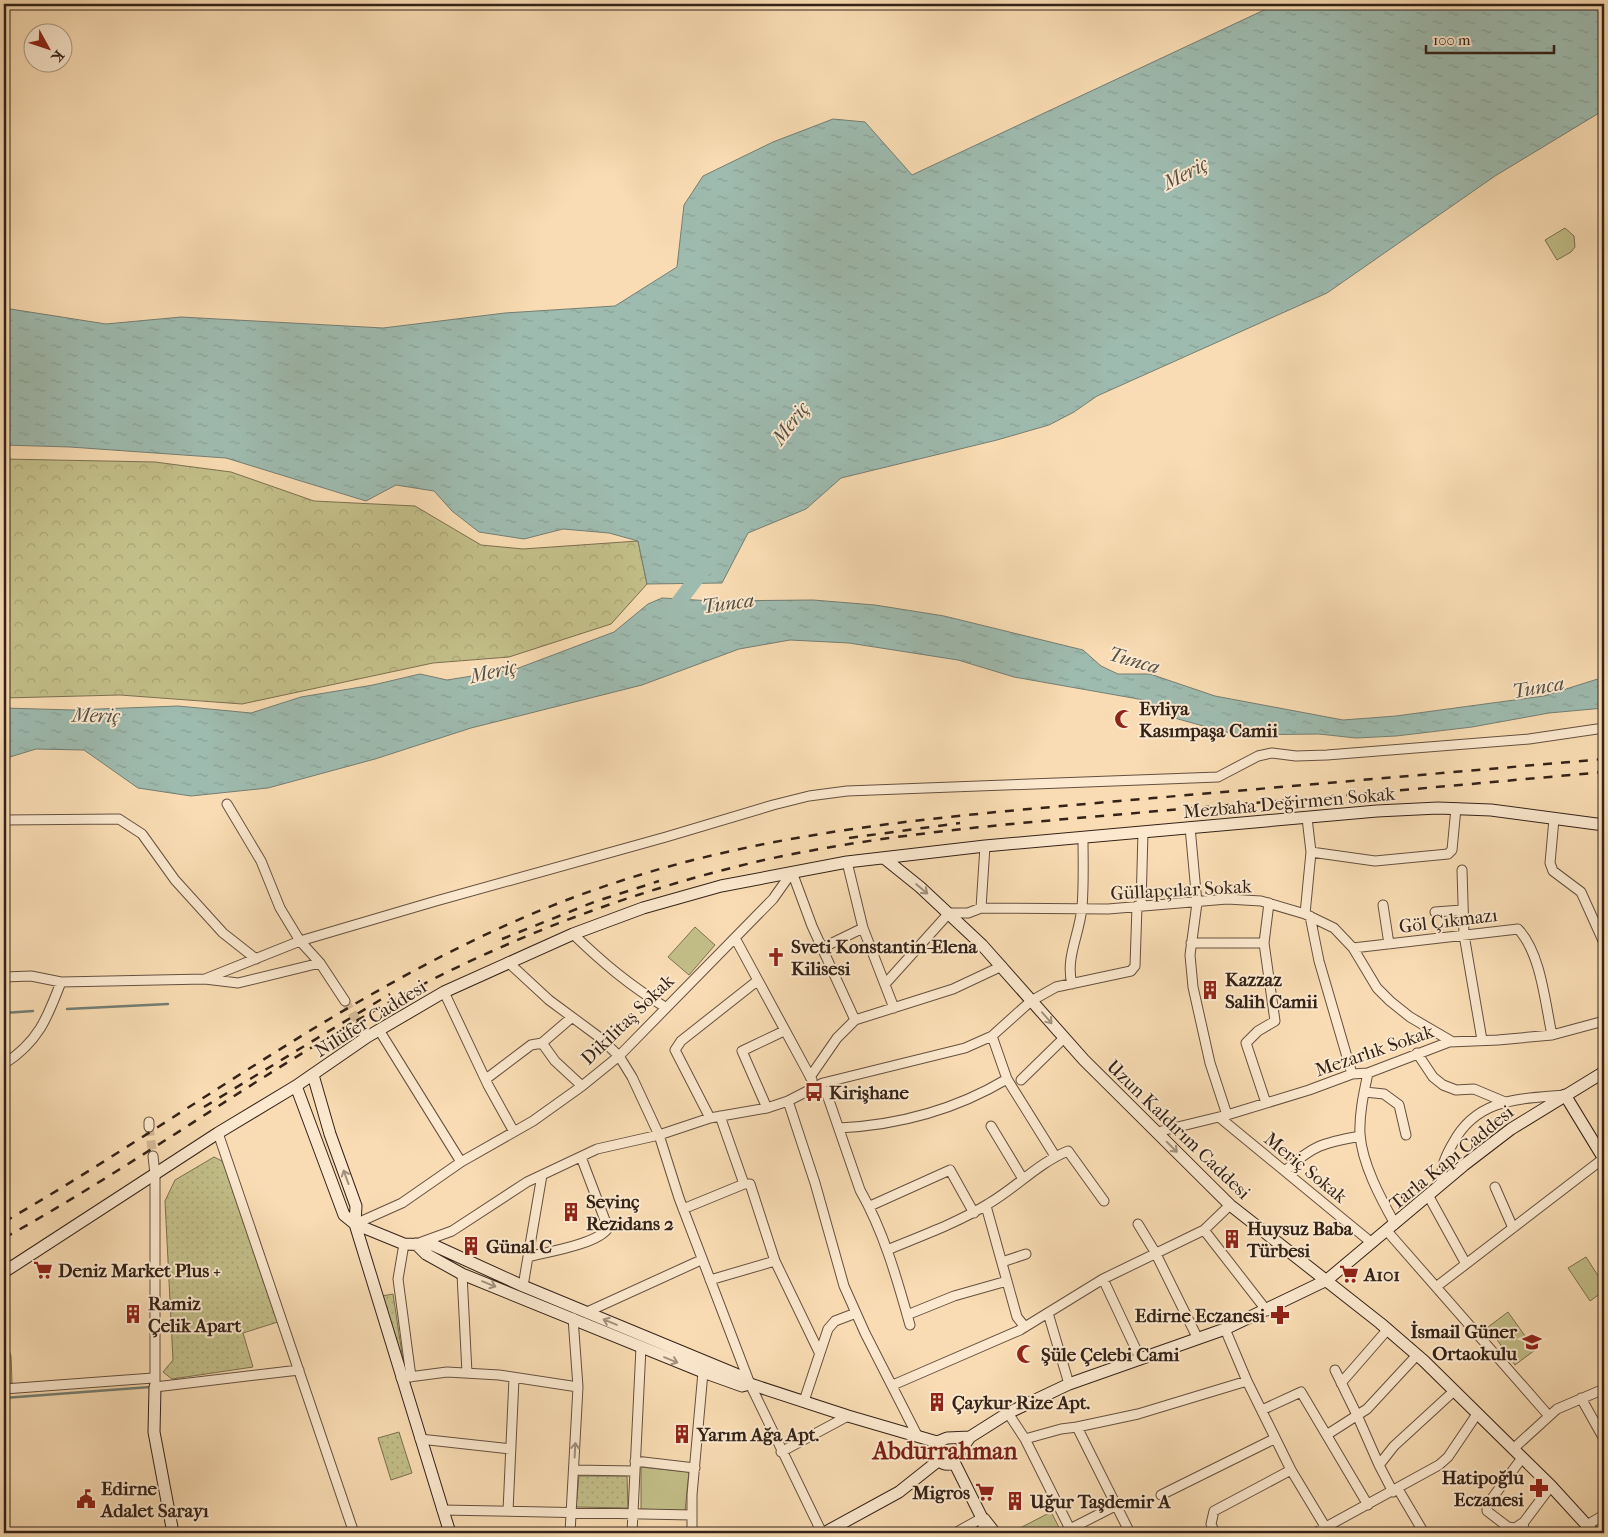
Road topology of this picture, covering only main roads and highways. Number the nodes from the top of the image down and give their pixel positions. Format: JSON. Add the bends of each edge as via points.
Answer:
{"nodes":[{"id":1,"x":1604,"y":826,"type":"edge"},
{"id":2,"x":884,"y":858,"type":"junction"},
{"id":3,"x":1604,"y":1072,"type":"edge"},
{"id":4,"x":313,"y":1075,"type":"junction"},
{"id":5,"x":296,"y":1086,"type":"junction"},
{"id":6,"x":1565,"y":1095,"type":"junction"},
{"id":7,"x":1604,"y":1158,"type":"edge"},
{"id":8,"x":355,"y":1224,"type":"junction"},
{"id":9,"x":410,"y":1244,"type":"junction"},
{"id":10,"x":4,"y":1272,"type":"edge"},
{"id":11,"x":1327,"y":1280,"type":"junction"},
{"id":12,"x":154,"y":1382,"type":"road end"},
{"id":13,"x":750,"y":1384,"type":"junction"},
{"id":14,"x":970,"y":1436,"type":"junction"},
{"id":15,"x":942,"y":1440,"type":"junction"},
{"id":16,"x":955,"y":1459,"type":"junction"},
{"id":17,"x":938,"y":1460,"type":"junction"},
{"id":18,"x":982,"y":1518,"type":"junction"},
{"id":19,"x":1591,"y":1529,"type":"edge"},
{"id":20,"x":173,"y":1533,"type":"edge"},
{"id":21,"x":450,"y":1533,"type":"edge"},
{"id":22,"x":823,"y":1533,"type":"edge"},
{"id":23,"x":986,"y":1533,"type":"edge"},
{"id":24,"x":995,"y":1533,"type":"edge"}],
"edges":[{"from":1,"to":2,"type":"main road","name":"Mezbaha Değirmen Sokak","via":[[1491,810],[1376,811]]},
{"from":2,"to":4,"type":"main road","name":"Nilüfer Caddesi","via":[[721,886],[644,908],[573,934],[444,992],[367,1037]]},
{"from":2,"to":11,"type":"main road","name":"Uzun Kaldırım Caddesi","one_way":true,"via":[[949,913],[1002,966],[1084,1060],[1230,1205]]},
{"from":3,"to":6,"type":"main road","name":"Tarla Kapı Caddesi"},
{"from":4,"to":5,"type":"main road","name":"Nilüfer Caddesi"},
{"from":8,"to":4,"type":"main road","one_way":true,"via":[[356,1206]]},
{"from":5,"to":8,"type":"main road","via":[[344,1215]]},
{"from":5,"to":10,"type":"main road","name":"Nilüfer Caddesi"},
{"from":6,"to":7,"type":"main road"},
{"from":6,"to":11,"type":"main road","name":"Tarla Kapı Caddesi","via":[[1511,1129]]},
{"from":8,"to":9,"type":"main road"},
{"from":8,"to":21,"type":"main road","via":[[406,1377],[420,1439]]},
{"from":13,"to":9,"type":"main road","one_way":true,"via":[[743,1377],[433,1245]]},
{"from":9,"to":13,"type":"main road","one_way":true,"via":[[462,1274],[703,1372],[742,1386]]},
{"from":11,"to":14,"type":"main road","name":"Tarla Kapı Caddesi","via":[[1225,1329],[1069,1384],[1008,1413]]},
{"from":11,"to":19,"type":"main road","name":"Uzun Kaldırım Caddesi","via":[[1417,1355]]},
{"from":12,"to":20,"type":"main road","via":[[154,1432]]},
{"from":13,"to":15,"type":"main road","via":[[848,1416]]},
{"from":14,"to":15,"type":"main road"},
{"from":14,"to":16,"type":"main road"},
{"from":15,"to":16,"type":"main road","via":[[954,1444]]},
{"from":15,"to":17,"type":"main road","via":[[934,1449]]},
{"from":16,"to":17,"type":"main road","via":[[947,1465]]},
{"from":16,"to":18,"type":"main road"},
{"from":17,"to":22,"type":"main road","via":[[899,1492]]},
{"from":18,"to":23,"type":"main road"},
{"from":18,"to":24,"type":"main road"}]}
